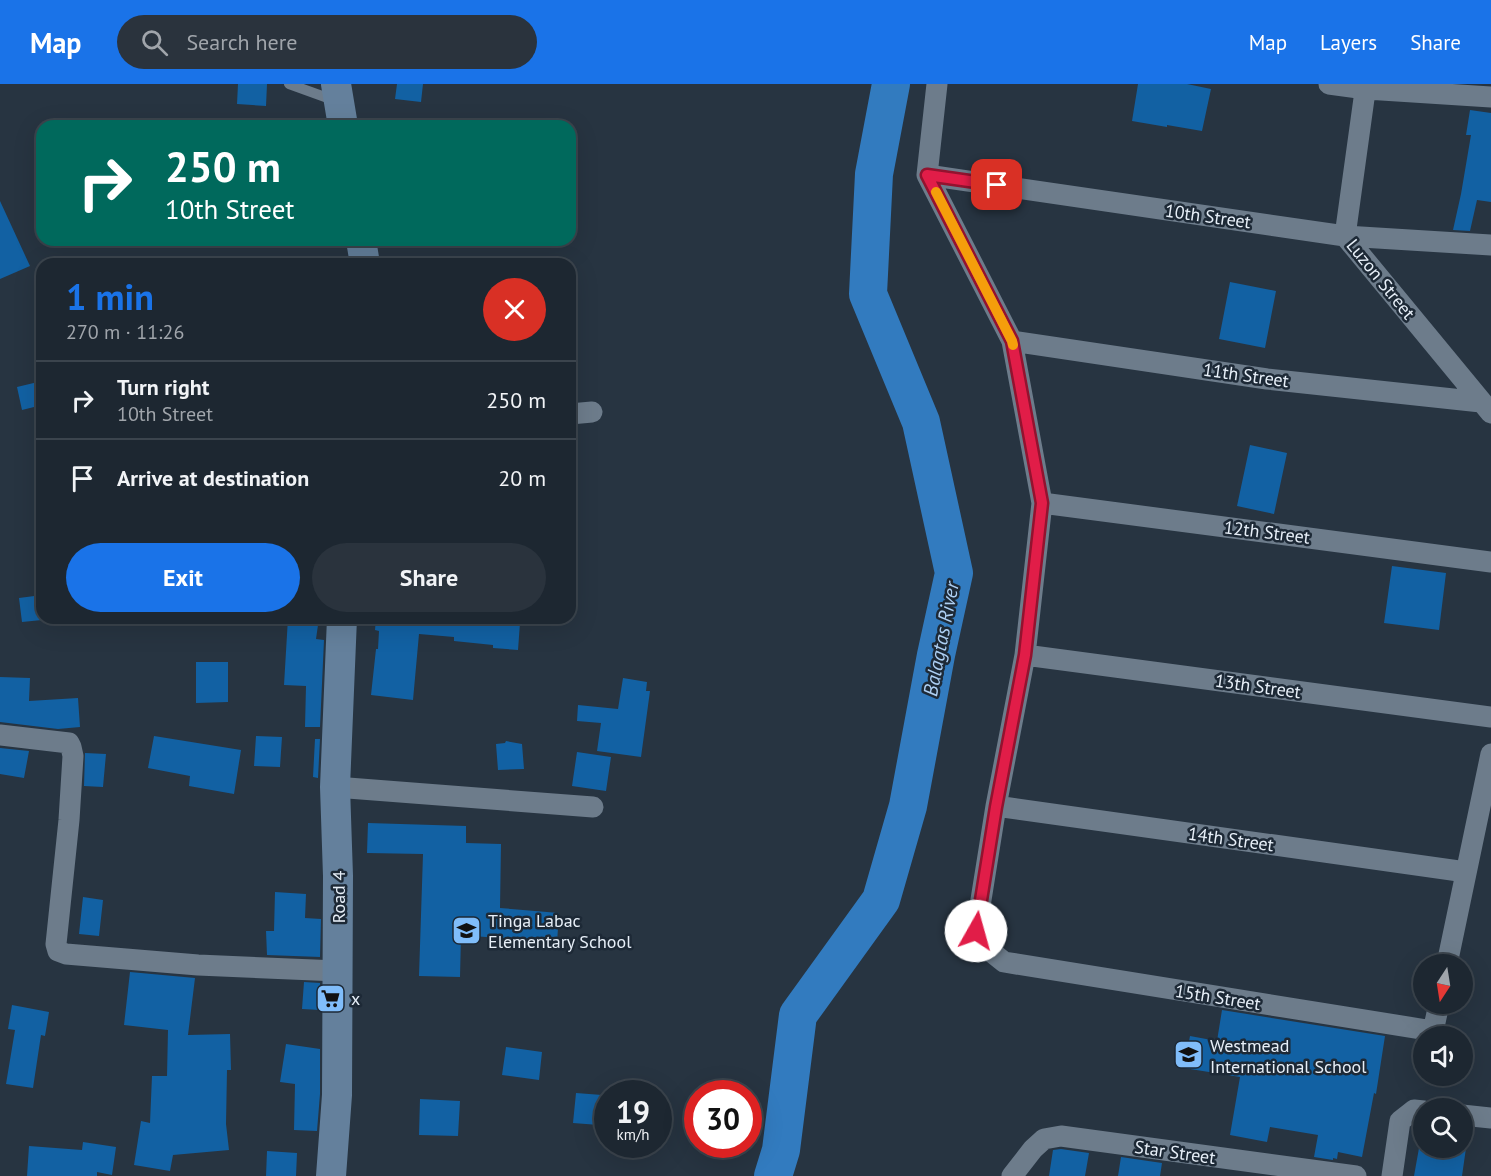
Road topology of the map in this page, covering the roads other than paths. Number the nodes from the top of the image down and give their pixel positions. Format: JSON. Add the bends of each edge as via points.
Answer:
{"nodes":[{"id":1,"x":289,"y":84,"type":"edge"},
{"id":2,"x":937,"y":84,"type":"edge"},
{"id":3,"x":1329,"y":84,"type":"edge"},
{"id":4,"x":1366,"y":86,"type":"edge"},
{"id":5,"x":1491,"y":97,"type":"edge"},
{"id":6,"x":339,"y":104,"type":"edge"},
{"id":7,"x":927,"y":175,"type":"junction"},
{"id":8,"x":1345,"y":236,"type":"junction"},
{"id":9,"x":1491,"y":245,"type":"edge"},
{"id":10,"x":1012,"y":341,"type":"junction"},
{"id":11,"x":1486,"y":408,"type":"edge"},
{"id":12,"x":592,"y":412,"type":"dead end"},
{"id":13,"x":576,"y":413,"type":"edge"},
{"id":14,"x":1042,"y":503,"type":"junction"},
{"id":15,"x":1491,"y":562,"type":"edge"},
{"id":16,"x":342,"y":624,"type":"edge"},
{"id":17,"x":1025,"y":655,"type":"junction"},
{"id":18,"x":1491,"y":717,"type":"edge"},
{"id":19,"x":0,"y":735,"type":"edge"},
{"id":20,"x":1491,"y":754,"type":"edge"},
{"id":21,"x":335,"y":787,"type":"junction"},
{"id":22,"x":593,"y":807,"type":"dead end"},
{"id":23,"x":996,"y":807,"type":"junction"},
{"id":24,"x":1466,"y":872,"type":"junction"},
{"id":25,"x":1449,"y":954,"type":"edge"},
{"id":26,"x":338,"y":971,"type":"junction"},
{"id":27,"x":1413,"y":1031,"type":"edge"},
{"id":28,"x":1413,"y":1111,"type":"edge"},
{"id":29,"x":1473,"y":1116,"type":"edge"},
{"id":30,"x":1491,"y":1118,"type":"edge"},
{"id":31,"x":331,"y":1176,"type":"edge"},
{"id":32,"x":1012,"y":1176,"type":"edge"},
{"id":33,"x":1356,"y":1176,"type":"edge"},
{"id":34,"x":1392,"y":1176,"type":"edge"}],
"edges":[{"from":1,"to":6,"type":"lane"},
{"from":2,"to":7,"type":"street"},
{"from":3,"to":4,"type":"street"},
{"from":4,"to":5,"type":"street"},
{"from":4,"to":8,"type":"street","name":"Luzon Street"},
{"from":7,"to":8,"type":"street","name":"10th Street"},
{"from":7,"to":10,"type":"street"},
{"from":8,"to":9,"type":"street","name":"10th Street"},
{"from":8,"to":11,"type":"street","name":"Luzon Street"},
{"from":10,"to":11,"type":"street","name":"11th Street"},
{"from":10,"to":14,"type":"street"},
{"from":12,"to":13,"type":"street"},
{"from":14,"to":15,"type":"street","name":"12th Street"},
{"from":14,"to":17,"type":"street"},
{"from":16,"to":21,"type":"street","name":"Road 4"},
{"from":17,"to":18,"type":"street","name":"13th Street"},
{"from":17,"to":23,"type":"street"},
{"from":19,"to":26,"type":"street","via":[[69,743],[71,747],[58,951],[198,965]]},
{"from":20,"to":24,"type":"street"},
{"from":21,"to":22,"type":"street"},
{"from":21,"to":26,"type":"street","name":"Road 4"},
{"from":23,"to":24,"type":"street","name":"14th Street"},
{"from":23,"to":27,"type":"street","name":"15th Street","via":[[976,931],[984,946],[1004,962]]},
{"from":24,"to":25,"type":"street"},
{"from":26,"to":31,"type":"street","name":"Road 4","via":[[337,1095]]},
{"from":28,"to":34,"type":"street","via":[[1400,1121]]},
{"from":29,"to":30,"type":"street"},
{"from":32,"to":33,"type":"street","name":"Star Street","via":[[1044,1139],[1061,1136]]}]}
